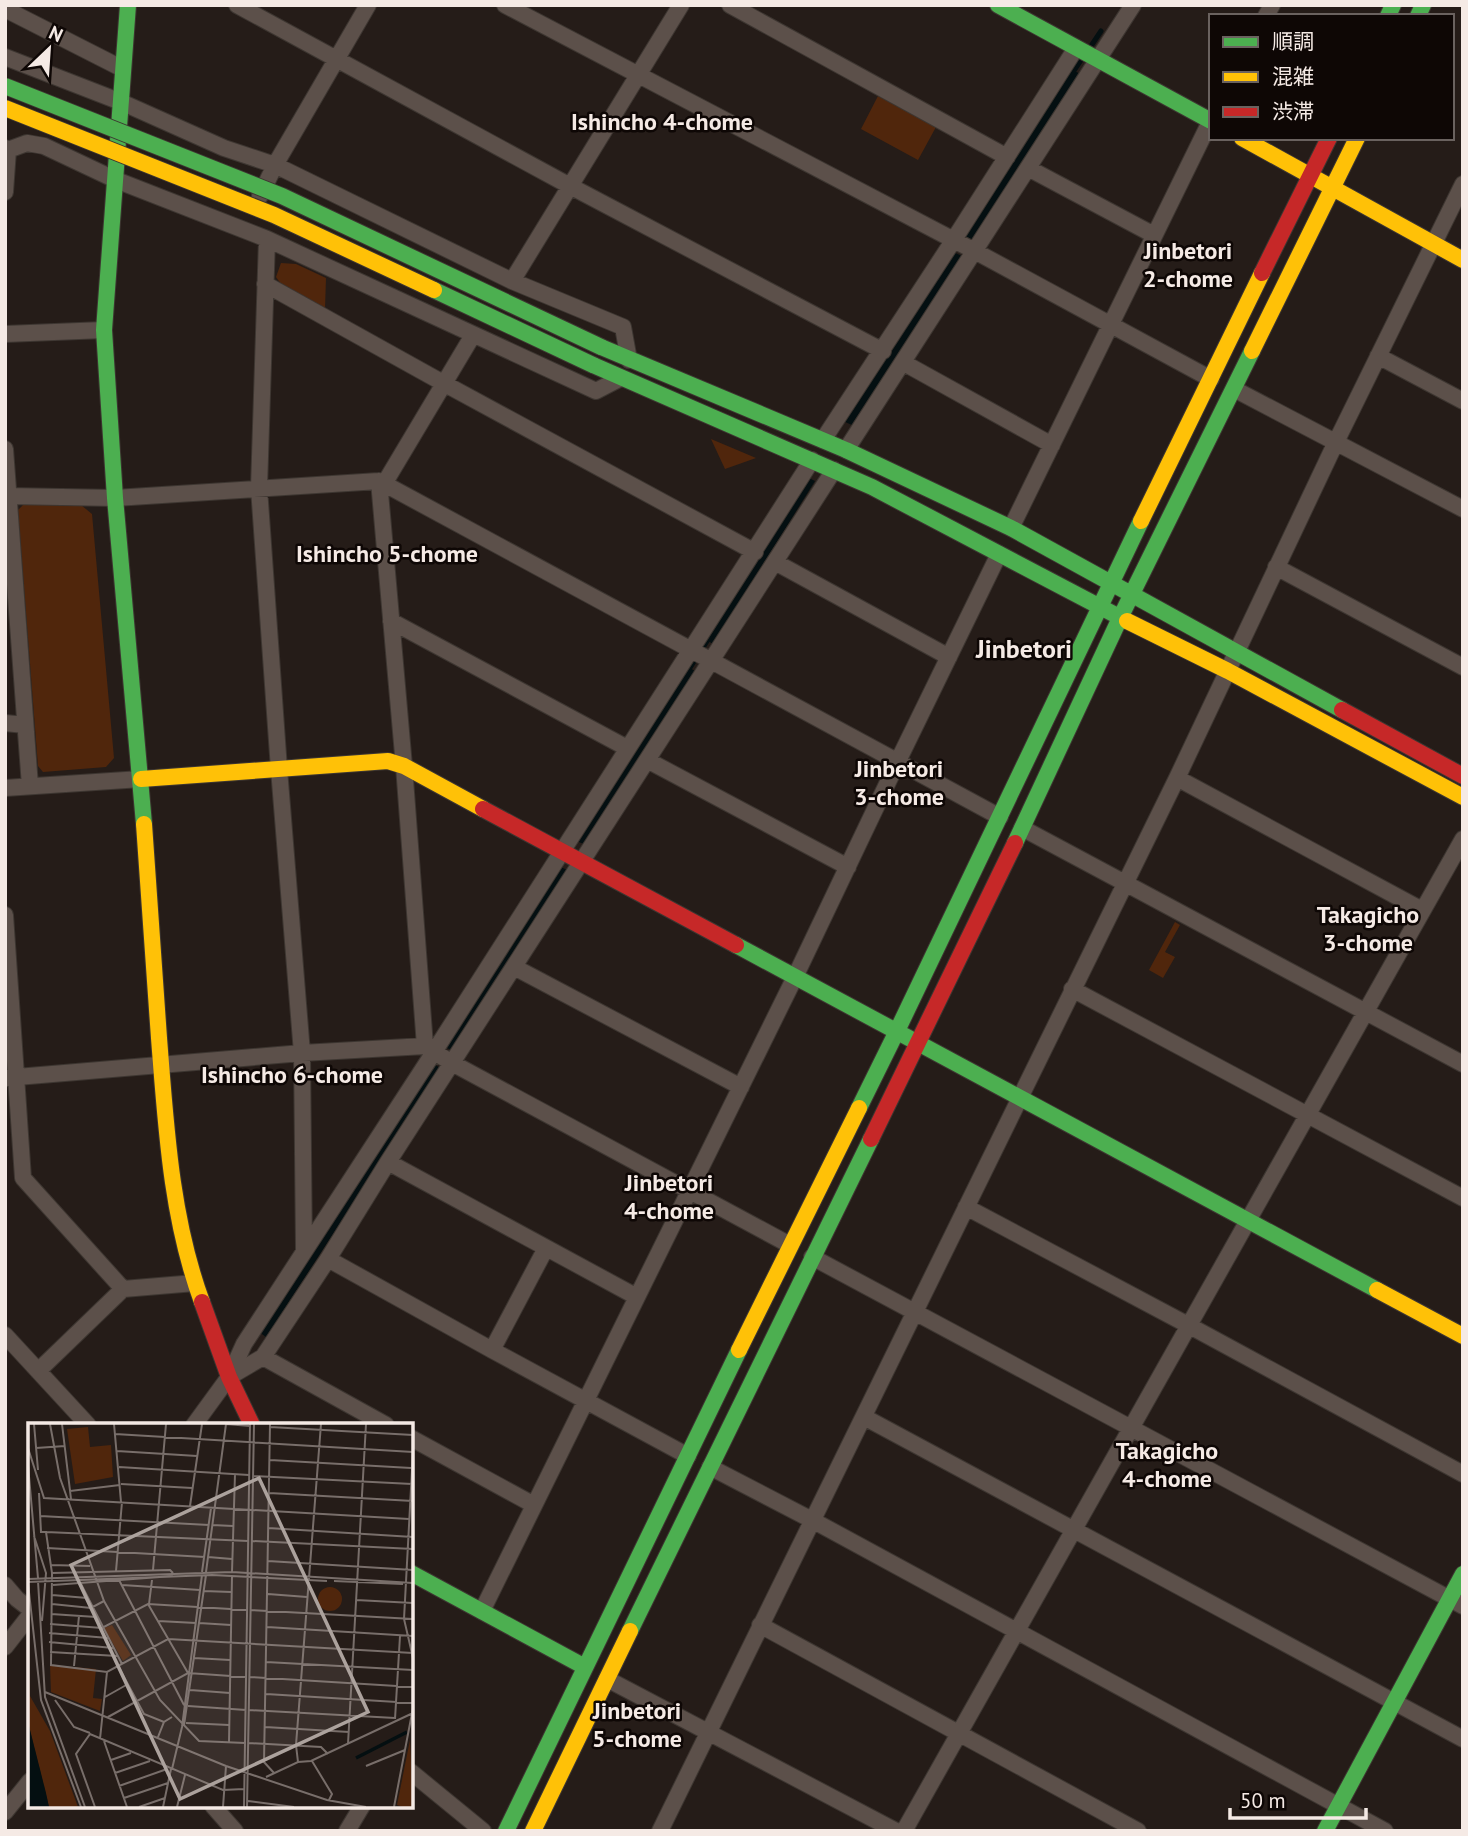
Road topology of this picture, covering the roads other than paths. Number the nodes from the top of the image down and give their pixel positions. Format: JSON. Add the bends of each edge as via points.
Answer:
{"nodes":[{"id":1,"x":128,"y":5,"type":"edge"},
{"id":2,"x":237,"y":5,"type":"edge"},
{"id":3,"x":368,"y":5,"type":"edge"},
{"id":4,"x":505,"y":5,"type":"edge"},
{"id":5,"x":681,"y":5,"type":"edge"},
{"id":6,"x":730,"y":5,"type":"edge"},
{"id":7,"x":998,"y":5,"type":"edge"},
{"id":8,"x":1133,"y":5,"type":"edge"},
{"id":9,"x":5,"y":9,"type":"edge"},
{"id":10,"x":1086,"y":54,"type":"junction"},
{"id":11,"x":5,"y":57,"type":"edge"},
{"id":12,"x":336,"y":59,"type":"junction"},
{"id":13,"x":123,"y":69,"type":"junction"},
{"id":14,"x":639,"y":74,"type":"junction"},
{"id":15,"x":5,"y":86,"type":"edge"},
{"id":16,"x":121,"y":102,"type":"junction"},
{"id":17,"x":5,"y":108,"type":"edge"},
{"id":18,"x":1209,"y":120,"type":"edge"},
{"id":19,"x":1209,"y":125,"type":"edge"},
{"id":20,"x":1246,"y":140,"type":"edge"},
{"id":21,"x":1328,"y":140,"type":"edge"},
{"id":22,"x":1356,"y":140,"type":"edge"},
{"id":23,"x":7,"y":149,"type":"edge"},
{"id":24,"x":1007,"y":157,"type":"junction"},
{"id":25,"x":275,"y":165,"type":"junction"},
{"id":26,"x":1028,"y":168,"type":"junction"},
{"id":27,"x":1311,"y":176,"type":"junction"},
{"id":28,"x":116,"y":180,"type":"junction"},
{"id":29,"x":1463,"y":184,"type":"edge"},
{"id":30,"x":570,"y":186,"type":"junction"},
{"id":31,"x":1333,"y":187,"type":"junction"},
{"id":32,"x":5,"y":192,"type":"edge"},
{"id":33,"x":244,"y":230,"type":"junction"},
{"id":34,"x":1154,"y":235,"type":"junction"},
{"id":35,"x":267,"y":239,"type":"junction"},
{"id":36,"x":1433,"y":245,"type":"junction"},
{"id":37,"x":964,"y":246,"type":"junction"},
{"id":38,"x":1463,"y":260,"type":"edge"},
{"id":39,"x":512,"y":281,"type":"junction"},
{"id":40,"x":265,"y":284,"type":"junction"},
{"id":41,"x":1111,"y":324,"type":"junction"},
{"id":42,"x":104,"y":330,"type":"junction"},
{"id":43,"x":5,"y":334,"type":"edge"},
{"id":44,"x":474,"y":335,"type":"junction"},
{"id":45,"x":883,"y":351,"type":"junction"},
{"id":46,"x":1378,"y":356,"type":"junction"},
{"id":47,"x":629,"y":359,"type":"junction"},
{"id":48,"x":904,"y":363,"type":"junction"},
{"id":49,"x":621,"y":378,"type":"junction"},
{"id":50,"x":1210,"y":379,"type":"junction"},
{"id":51,"x":445,"y":384,"type":"junction"},
{"id":52,"x":1234,"y":389,"type":"junction"},
{"id":53,"x":1463,"y":401,"type":"edge"},
{"id":54,"x":823,"y":440,"type":"junction"},
{"id":55,"x":1336,"y":442,"type":"junction"},
{"id":56,"x":1052,"y":445,"type":"junction"},
{"id":57,"x":5,"y":449,"type":"edge"},
{"id":58,"x":846,"y":450,"type":"junction"},
{"id":59,"x":812,"y":460,"type":"junction"},
{"id":60,"x":834,"y":470,"type":"junction"},
{"id":61,"x":382,"y":482,"type":"junction"},
{"id":62,"x":259,"y":488,"type":"junction"},
{"id":63,"x":7,"y":495,"type":"edge"},
{"id":64,"x":115,"y":498,"type":"junction"},
{"id":65,"x":1463,"y":509,"type":"edge"},
{"id":66,"x":1012,"y":528,"type":"junction"},
{"id":67,"x":755,"y":552,"type":"junction"},
{"id":68,"x":999,"y":554,"type":"junction"},
{"id":69,"x":775,"y":562,"type":"junction"},
{"id":70,"x":1276,"y":567,"type":"junction"},
{"id":71,"x":10,"y":578,"type":"edge"},
{"id":72,"x":1111,"y":582,"type":"junction"},
{"id":73,"x":1133,"y":594,"type":"junction"},
{"id":74,"x":1099,"y":606,"type":"junction"},
{"id":75,"x":1120,"y":618,"type":"junction"},
{"id":76,"x":391,"y":621,"type":"junction"},
{"id":77,"x":5,"y":649,"type":"edge"},
{"id":78,"x":693,"y":649,"type":"junction"},
{"id":79,"x":1237,"y":652,"type":"junction"},
{"id":80,"x":20,"y":657,"type":"junction"},
{"id":81,"x":949,"y":657,"type":"junction"},
{"id":82,"x":710,"y":659,"type":"junction"},
{"id":83,"x":1463,"y":667,"type":"edge"},
{"id":84,"x":1228,"y":671,"type":"junction"},
{"id":85,"x":5,"y":723,"type":"edge"},
{"id":86,"x":25,"y":724,"type":"junction"},
{"id":87,"x":627,"y":748,"type":"junction"},
{"id":88,"x":647,"y":760,"type":"junction"},
{"id":89,"x":898,"y":761,"type":"junction"},
{"id":90,"x":404,"y":766,"type":"junction"},
{"id":91,"x":279,"y":769,"type":"junction"},
{"id":92,"x":1463,"y":776,"type":"edge"},
{"id":93,"x":1177,"y":778,"type":"junction"},
{"id":94,"x":141,"y":779,"type":"junction"},
{"id":95,"x":30,"y":786,"type":"junction"},
{"id":96,"x":5,"y":788,"type":"edge"},
{"id":97,"x":1463,"y":797,"type":"edge"},
{"id":98,"x":1000,"y":817,"type":"junction"},
{"id":99,"x":1022,"y":828,"type":"junction"},
{"id":100,"x":1463,"y":839,"type":"edge"},
{"id":101,"x":572,"y":855,"type":"junction"},
{"id":102,"x":848,"y":867,"type":"junction"},
{"id":103,"x":1124,"y":884,"type":"junction"},
{"id":104,"x":1422,"y":911,"type":"junction"},
{"id":105,"x":5,"y":915,"type":"edge"},
{"id":106,"x":6,"y":939,"type":"edge"},
{"id":107,"x":514,"y":967,"type":"junction"},
{"id":108,"x":795,"y":977,"type":"junction"},
{"id":109,"x":1072,"y":989,"type":"junction"},
{"id":110,"x":1365,"y":1011,"type":"junction"},
{"id":111,"x":897,"y":1031,"type":"junction"},
{"id":112,"x":918,"y":1043,"type":"junction"},
{"id":113,"x":302,"y":1053,"type":"junction"},
{"id":114,"x":439,"y":1055,"type":"junction"},
{"id":115,"x":161,"y":1064,"type":"junction"},
{"id":116,"x":1463,"y":1064,"type":"edge"},
{"id":117,"x":11,"y":1077,"type":"edge"},
{"id":118,"x":741,"y":1087,"type":"junction"},
{"id":119,"x":1020,"y":1098,"type":"junction"},
{"id":120,"x":1307,"y":1115,"type":"junction"},
{"id":121,"x":388,"y":1162,"type":"junction"},
{"id":122,"x":689,"y":1191,"type":"junction"},
{"id":123,"x":1463,"y":1198,"type":"edge"},
{"id":124,"x":966,"y":1207,"type":"junction"},
{"id":125,"x":1248,"y":1219,"type":"junction"},
{"id":126,"x":790,"y":1245,"type":"junction"},
{"id":127,"x":546,"y":1248,"type":"junction"},
{"id":128,"x":304,"y":1251,"type":"junction"},
{"id":129,"x":812,"y":1257,"type":"junction"},
{"id":130,"x":328,"y":1259,"type":"junction"},
{"id":131,"x":195,"y":1283,"type":"junction"},
{"id":132,"x":123,"y":1289,"type":"junction"},
{"id":133,"x":637,"y":1297,"type":"junction"},
{"id":134,"x":914,"y":1312,"type":"junction"},
{"id":135,"x":1188,"y":1325,"type":"junction"},
{"id":136,"x":5,"y":1335,"type":"edge"},
{"id":137,"x":1463,"y":1336,"type":"edge"},
{"id":138,"x":492,"y":1350,"type":"junction"},
{"id":139,"x":263,"y":1357,"type":"junction"},
{"id":140,"x":38,"y":1371,"type":"junction"},
{"id":141,"x":229,"y":1377,"type":"junction"},
{"id":142,"x":586,"y":1401,"type":"junction"},
{"id":143,"x":864,"y":1418,"type":"junction"},
{"id":144,"x":86,"y":1423,"type":"edge"},
{"id":145,"x":195,"y":1423,"type":"edge"},
{"id":146,"x":251,"y":1423,"type":"edge"},
{"id":147,"x":382,"y":1423,"type":"edge"},
{"id":148,"x":1130,"y":1428,"type":"junction"},
{"id":149,"x":413,"y":1439,"type":"edge"},
{"id":150,"x":688,"y":1456,"type":"junction"},
{"id":151,"x":710,"y":1467,"type":"junction"},
{"id":152,"x":1463,"y":1474,"type":"edge"},
{"id":153,"x":534,"y":1505,"type":"junction"},
{"id":154,"x":812,"y":1520,"type":"junction"},
{"id":155,"x":1073,"y":1530,"type":"junction"},
{"id":156,"x":413,"y":1574,"type":"edge"},
{"id":157,"x":1463,"y":1574,"type":"edge"},
{"id":158,"x":5,"y":1585,"type":"edge"},
{"id":159,"x":17,"y":1602,"type":"edge"},
{"id":160,"x":1456,"y":1603,"type":"edge"},
{"id":161,"x":482,"y":1611,"type":"junction"},
{"id":162,"x":28,"y":1618,"type":"edge"},
{"id":163,"x":760,"y":1625,"type":"junction"},
{"id":164,"x":1016,"y":1631,"type":"junction"},
{"id":165,"x":5,"y":1647,"type":"edge"},
{"id":166,"x":585,"y":1667,"type":"junction"},
{"id":167,"x":607,"y":1679,"type":"junction"},
{"id":168,"x":1394,"y":1702,"type":"junction"},
{"id":169,"x":709,"y":1731,"type":"junction"},
{"id":170,"x":959,"y":1734,"type":"junction"},
{"id":171,"x":1463,"y":1740,"type":"edge"},
{"id":172,"x":413,"y":1774,"type":"edge"},
{"id":173,"x":28,"y":1783,"type":"edge"},
{"id":174,"x":1338,"y":1806,"type":"junction"},
{"id":175,"x":215,"y":1808,"type":"edge"},
{"id":176,"x":361,"y":1808,"type":"edge"},
{"id":177,"x":5,"y":1811,"type":"edge"},
{"id":178,"x":236,"y":1831,"type":"edge"},
{"id":179,"x":347,"y":1831,"type":"edge"},
{"id":180,"x":483,"y":1831,"type":"edge"},
{"id":181,"x":506,"y":1831,"type":"edge"},
{"id":182,"x":533,"y":1831,"type":"edge"},
{"id":183,"x":660,"y":1831,"type":"edge"},
{"id":184,"x":896,"y":1831,"type":"edge"},
{"id":185,"x":904,"y":1831,"type":"edge"},
{"id":186,"x":1138,"y":1831,"type":"edge"},
{"id":187,"x":1325,"y":1831,"type":"edge"},
{"id":188,"x":1385,"y":1831,"type":"edge"}],
"edges":[{"from":1,"to":13,"type":"street"},
{"from":2,"to":12,"type":"street"},
{"from":3,"to":12,"type":"street"},
{"from":4,"to":14,"type":"street"},
{"from":5,"to":14,"type":"street"},
{"from":6,"to":24,"type":"street"},
{"from":7,"to":10,"type":"street"},
{"from":8,"to":10,"type":"street"},
{"from":9,"to":13,"type":"street"},
{"from":10,"to":18,"type":"street"},
{"from":10,"to":24,"type":"street"},
{"from":10,"to":26,"type":"street"},
{"from":11,"to":16,"type":"street"},
{"from":12,"to":25,"type":"street"},
{"from":12,"to":30,"type":"street"},
{"from":13,"to":16,"type":"street"},
{"from":14,"to":30,"type":"street"},
{"from":14,"to":37,"type":"street"},
{"from":15,"to":47,"type":"street","bridge":true,"via":[[282,196]]},
{"from":16,"to":25,"type":"street","via":[[224,148]]},
{"from":16,"to":28,"type":"street"},
{"from":17,"to":49,"type":"street","bridge":true,"via":[[274,215]]},
{"from":19,"to":34,"type":"street"},
{"from":20,"to":27,"type":"street"},
{"from":21,"to":27,"type":"street"},
{"from":22,"to":31,"type":"street"},
{"from":23,"to":28,"type":"street","via":[[27,143],[44,146]]},
{"from":23,"to":32,"type":"street"},
{"from":24,"to":37,"type":"street"},
{"from":25,"to":33,"type":"street"},
{"from":25,"to":39,"type":"street"},
{"from":26,"to":34,"type":"street"},
{"from":26,"to":37,"type":"street"},
{"from":27,"to":31,"type":"street"},
{"from":27,"to":50,"type":"street"},
{"from":28,"to":33,"type":"street"},
{"from":28,"to":42,"type":"street"},
{"from":29,"to":36,"type":"street"},
{"from":30,"to":39,"type":"street"},
{"from":30,"to":45,"type":"street"},
{"from":31,"to":36,"type":"street"},
{"from":31,"to":52,"type":"street"},
{"from":33,"to":35,"type":"street"},
{"from":34,"to":41,"type":"street"},
{"from":35,"to":40,"type":"street"},
{"from":35,"to":44,"type":"street"},
{"from":36,"to":38,"type":"street"},
{"from":36,"to":46,"type":"street"},
{"from":37,"to":41,"type":"street"},
{"from":37,"to":45,"type":"street"},
{"from":37,"to":48,"type":"street"},
{"from":39,"to":47,"type":"street","via":[[623,327]]},
{"from":40,"to":51,"type":"street"},
{"from":40,"to":62,"type":"street"},
{"from":41,"to":50,"type":"street"},
{"from":41,"to":56,"type":"street"},
{"from":42,"to":43,"type":"street"},
{"from":42,"to":64,"type":"street"},
{"from":44,"to":49,"type":"street","via":[[596,391]]},
{"from":44,"to":51,"type":"street"},
{"from":45,"to":54,"type":"street"},
{"from":46,"to":53,"type":"street"},
{"from":46,"to":55,"type":"street"},
{"from":47,"to":54,"type":"street"},
{"from":48,"to":56,"type":"street"},
{"from":48,"to":58,"type":"street"},
{"from":49,"to":59,"type":"street"},
{"from":50,"to":72,"type":"street"},
{"from":51,"to":61,"type":"street"},
{"from":51,"to":67,"type":"street"},
{"from":52,"to":55,"type":"street"},
{"from":52,"to":73,"type":"street"},
{"from":54,"to":58,"type":"street"},
{"from":55,"to":65,"type":"street"},
{"from":55,"to":70,"type":"street"},
{"from":56,"to":66,"type":"street"},
{"from":57,"to":63,"type":"street"},
{"from":58,"to":66,"type":"street"},
{"from":59,"to":60,"type":"street"},
{"from":59,"to":67,"type":"street"},
{"from":60,"to":68,"type":"street"},
{"from":60,"to":69,"type":"street"},
{"from":61,"to":62,"type":"street"},
{"from":61,"to":76,"type":"street"},
{"from":61,"to":78,"type":"street"},
{"from":62,"to":64,"type":"street"},
{"from":62,"to":91,"type":"street"},
{"from":63,"to":64,"type":"street"},
{"from":63,"to":71,"type":"street"},
{"from":64,"to":94,"type":"street"},
{"from":66,"to":72,"type":"street"},
{"from":67,"to":78,"type":"street"},
{"from":68,"to":74,"type":"street"},
{"from":68,"to":81,"type":"street"},
{"from":69,"to":81,"type":"street"},
{"from":69,"to":82,"type":"street"},
{"from":70,"to":79,"type":"street"},
{"from":70,"to":83,"type":"street"},
{"from":71,"to":80,"type":"street"},
{"from":72,"to":73,"type":"street"},
{"from":72,"to":74,"type":"street"},
{"from":73,"to":75,"type":"street"},
{"from":73,"to":79,"type":"street"},
{"from":74,"to":75,"type":"street"},
{"from":74,"to":98,"type":"street"},
{"from":75,"to":84,"type":"street"},
{"from":75,"to":99,"type":"street"},
{"from":76,"to":87,"type":"street"},
{"from":76,"to":90,"type":"street"},
{"from":77,"to":80,"type":"street"},
{"from":78,"to":82,"type":"street"},
{"from":78,"to":87,"type":"street"},
{"from":79,"to":84,"type":"street"},
{"from":79,"to":92,"type":"street"},
{"from":80,"to":86,"type":"street"},
{"from":81,"to":89,"type":"street"},
{"from":82,"to":88,"type":"street"},
{"from":82,"to":89,"type":"street"},
{"from":84,"to":93,"type":"street"},
{"from":84,"to":97,"type":"street"},
{"from":85,"to":86,"type":"street"},
{"from":86,"to":95,"type":"street"},
{"from":87,"to":101,"type":"street"},
{"from":88,"to":101,"type":"street"},
{"from":88,"to":102,"type":"street"},
{"from":89,"to":98,"type":"street"},
{"from":89,"to":102,"type":"street"},
{"from":90,"to":91,"type":"street","via":[[388,761]]},
{"from":90,"to":101,"type":"street"},
{"from":90,"to":114,"type":"street"},
{"from":91,"to":94,"type":"street"},
{"from":91,"to":113,"type":"street"},
{"from":93,"to":103,"type":"street"},
{"from":93,"to":104,"type":"street"},
{"from":94,"to":95,"type":"street"},
{"from":94,"to":115,"type":"street"},
{"from":95,"to":96,"type":"street"},
{"from":98,"to":111,"type":"street"},
{"from":99,"to":103,"type":"street"},
{"from":99,"to":112,"type":"street"},
{"from":100,"to":104,"type":"street"},
{"from":101,"to":107,"type":"street"},
{"from":101,"to":108,"type":"street"},
{"from":101,"to":114,"type":"street"},
{"from":102,"to":108,"type":"street"},
{"from":103,"to":109,"type":"street"},
{"from":103,"to":110,"type":"street"},
{"from":104,"to":110,"type":"street"},
{"from":105,"to":106,"type":"street"},
{"from":106,"to":117,"type":"street"},
{"from":107,"to":114,"type":"street"},
{"from":107,"to":118,"type":"street"},
{"from":108,"to":111,"type":"street"},
{"from":108,"to":118,"type":"street"},
{"from":109,"to":119,"type":"street"},
{"from":109,"to":120,"type":"street"},
{"from":110,"to":116,"type":"street"},
{"from":110,"to":120,"type":"street"},
{"from":111,"to":112,"type":"street"},
{"from":111,"to":126,"type":"street"},
{"from":112,"to":119,"type":"street"},
{"from":112,"to":129,"type":"street"},
{"from":113,"to":114,"type":"street"},
{"from":113,"to":115,"type":"street"},
{"from":113,"to":128,"type":"street"},
{"from":114,"to":121,"type":"street"},
{"from":114,"to":122,"type":"street"},
{"from":114,"to":128,"type":"street"},
{"from":115,"to":117,"type":"street"},
{"from":115,"to":131,"type":"street","via":[[177,1207]]},
{"from":117,"to":132,"type":"street","via":[[23,1178]]},
{"from":118,"to":122,"type":"street"},
{"from":119,"to":124,"type":"street"},
{"from":119,"to":125,"type":"street"},
{"from":120,"to":123,"type":"street"},
{"from":120,"to":125,"type":"street"},
{"from":121,"to":127,"type":"street"},
{"from":121,"to":130,"type":"street"},
{"from":122,"to":126,"type":"street"},
{"from":122,"to":133,"type":"street"},
{"from":124,"to":134,"type":"street"},
{"from":124,"to":135,"type":"street"},
{"from":125,"to":135,"type":"street"},
{"from":125,"to":137,"type":"street"},
{"from":126,"to":150,"type":"street"},
{"from":127,"to":133,"type":"street"},
{"from":127,"to":138,"type":"street"},
{"from":128,"to":141,"type":"street","via":[[244,1344]]},
{"from":129,"to":134,"type":"street"},
{"from":129,"to":151,"type":"street"},
{"from":130,"to":138,"type":"street"},
{"from":130,"to":139,"type":"street"},
{"from":131,"to":132,"type":"street"},
{"from":131,"to":141,"type":"street"},
{"from":132,"to":140,"type":"street"},
{"from":133,"to":142,"type":"street"},
{"from":134,"to":143,"type":"street"},
{"from":134,"to":148,"type":"street"},
{"from":135,"to":148,"type":"street"},
{"from":135,"to":152,"type":"street"},
{"from":136,"to":140,"type":"street"},
{"from":138,"to":142,"type":"street"},
{"from":139,"to":141,"type":"street"},
{"from":139,"to":147,"type":"street"},
{"from":140,"to":144,"type":"street"},
{"from":141,"to":145,"type":"street"},
{"from":141,"to":146,"type":"street"},
{"from":142,"to":150,"type":"street"},
{"from":142,"to":153,"type":"street"},
{"from":143,"to":154,"type":"street"},
{"from":143,"to":155,"type":"street"},
{"from":148,"to":155,"type":"street"},
{"from":148,"to":160,"type":"street"},
{"from":149,"to":153,"type":"street"},
{"from":150,"to":166,"type":"street"},
{"from":151,"to":154,"type":"street"},
{"from":151,"to":167,"type":"street"},
{"from":153,"to":161,"type":"street"},
{"from":154,"to":163,"type":"street"},
{"from":154,"to":164,"type":"street"},
{"from":155,"to":164,"type":"street"},
{"from":155,"to":168,"type":"street"},
{"from":156,"to":161,"type":"street"},
{"from":157,"to":160,"type":"street"},
{"from":158,"to":159,"type":"street"},
{"from":160,"to":168,"type":"street"},
{"from":161,"to":166,"type":"street"},
{"from":162,"to":165,"type":"street"},
{"from":163,"to":169,"type":"street"},
{"from":163,"to":170,"type":"street"},
{"from":164,"to":170,"type":"street"},
{"from":164,"to":174,"type":"street"},
{"from":166,"to":181,"type":"street"},
{"from":167,"to":169,"type":"street"},
{"from":167,"to":182,"type":"street"},
{"from":168,"to":171,"type":"street"},
{"from":168,"to":174,"type":"street"},
{"from":169,"to":183,"type":"street"},
{"from":169,"to":184,"type":"street"},
{"from":170,"to":185,"type":"street"},
{"from":170,"to":186,"type":"street"},
{"from":172,"to":180,"type":"street"},
{"from":173,"to":177,"type":"street"},
{"from":174,"to":187,"type":"street"},
{"from":174,"to":188,"type":"street"},
{"from":175,"to":178,"type":"street"},
{"from":176,"to":179,"type":"street"}]}
